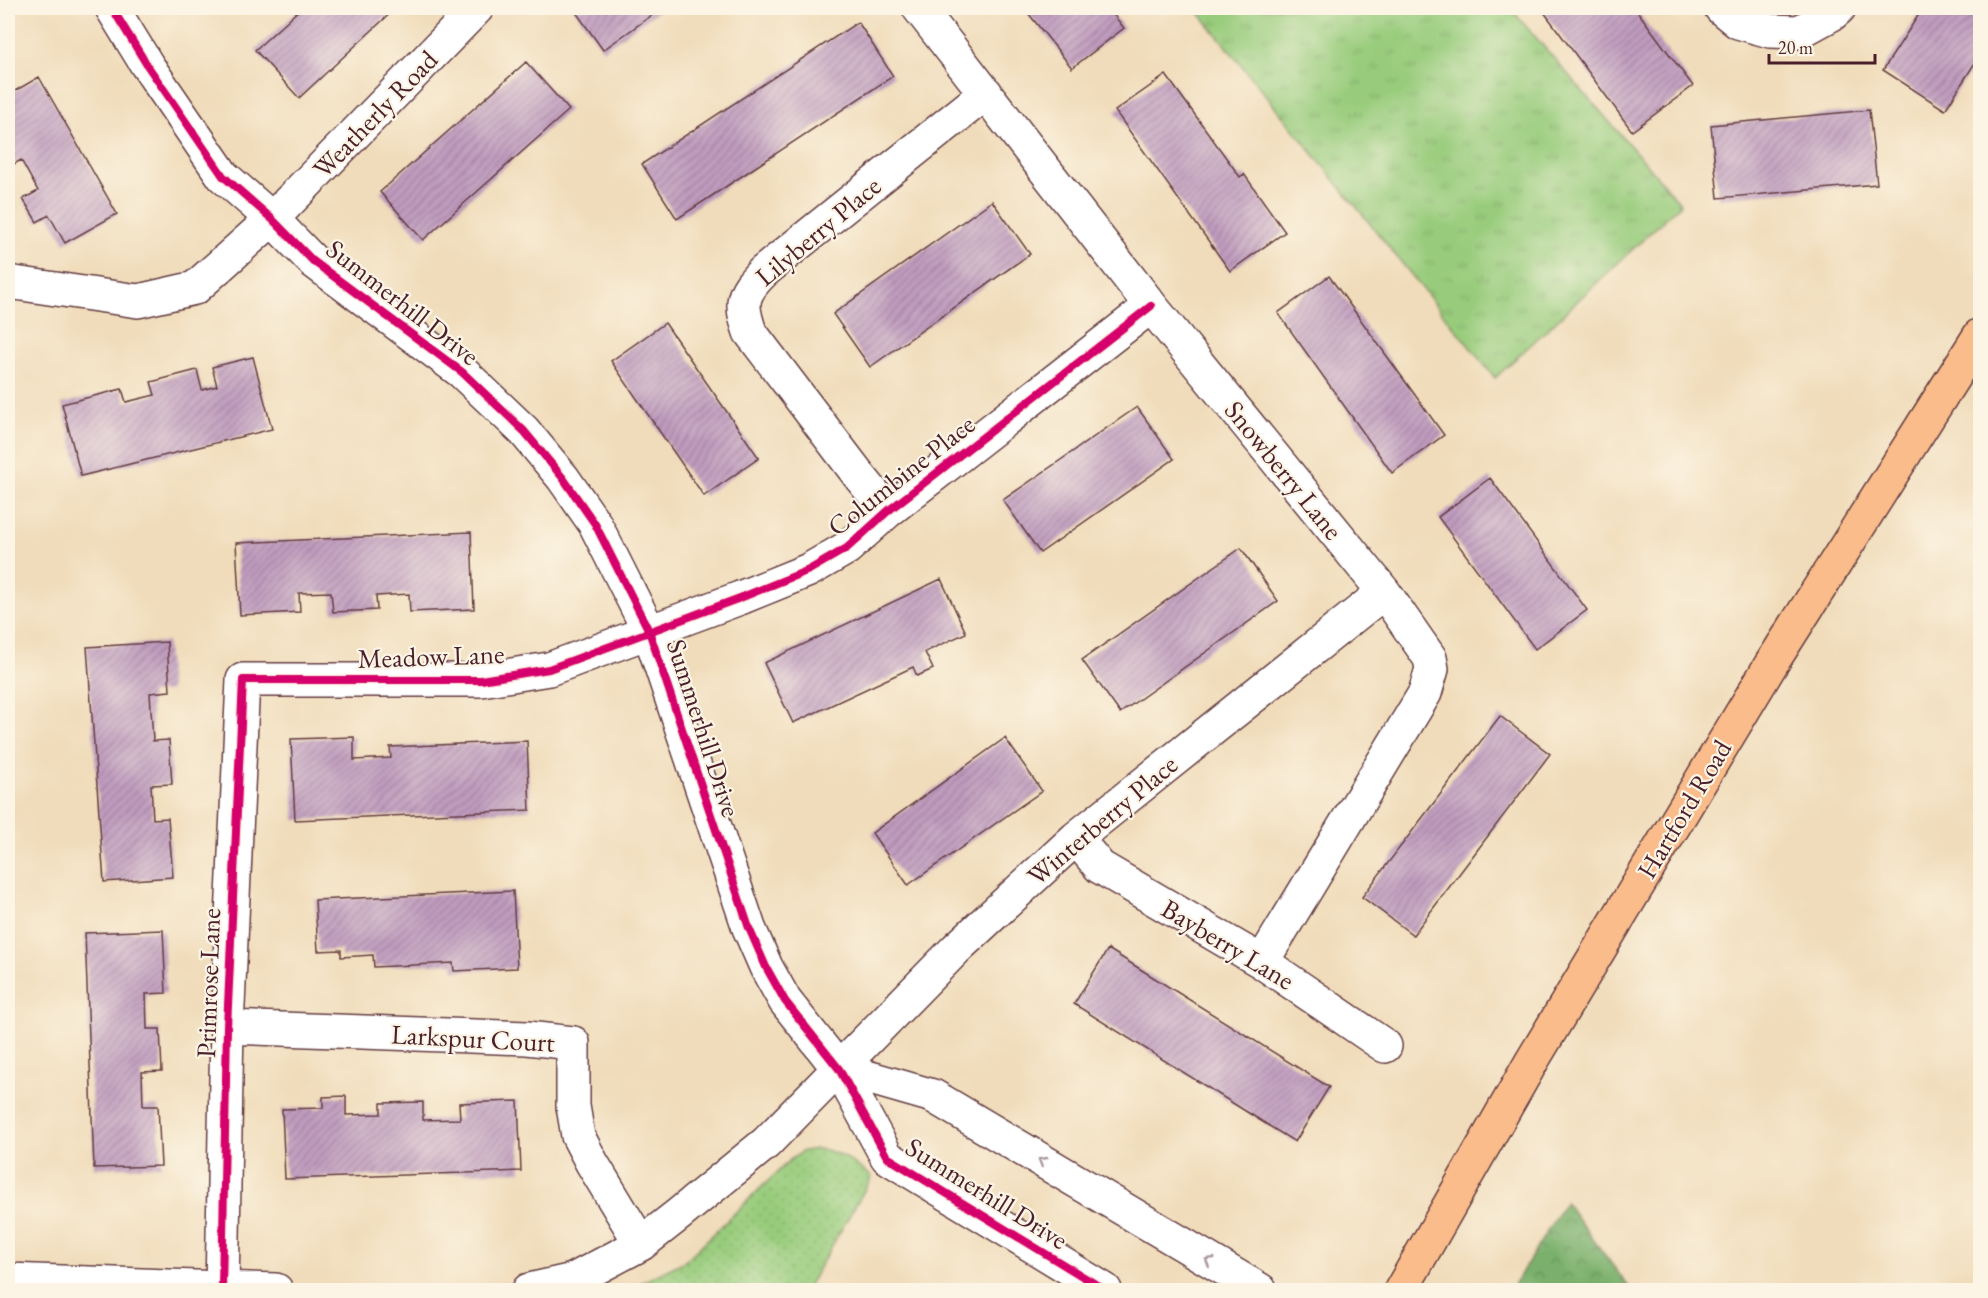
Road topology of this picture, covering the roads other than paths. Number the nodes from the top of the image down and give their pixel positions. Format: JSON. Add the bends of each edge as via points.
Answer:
{"nodes":[{"id":1,"x":112,"y":8,"type":"edge"},
{"id":2,"x":477,"y":8,"type":"edge"},
{"id":3,"x":919,"y":8,"type":"edge"},
{"id":4,"x":1721,"y":8,"type":"edge"},
{"id":5,"x":1839,"y":8,"type":"edge"},
{"id":6,"x":986,"y":93,"type":"junction"},
{"id":7,"x":272,"y":219,"type":"junction"},
{"id":8,"x":8,"y":282,"type":"edge"},
{"id":9,"x":1151,"y":306,"type":"junction"},
{"id":10,"x":1980,"y":335,"type":"edge"},
{"id":11,"x":888,"y":511,"type":"junction"},
{"id":12,"x":1384,"y":592,"type":"junction"},
{"id":13,"x":649,"y":631,"type":"junction"},
{"id":14,"x":243,"y":680,"type":"joint"},
{"id":15,"x":1076,"y":838,"type":"junction"},
{"id":16,"x":1262,"y":962,"type":"junction"},
{"id":17,"x":227,"y":1027,"type":"junction"},
{"id":18,"x":1385,"y":1046,"type":"dead end"},
{"id":19,"x":839,"y":1070,"type":"junction"},
{"id":20,"x":641,"y":1244,"type":"junction"},
{"id":21,"x":8,"y":1280,"type":"edge"},
{"id":22,"x":222,"y":1289,"type":"junction"},
{"id":23,"x":276,"y":1290,"type":"edge"},
{"id":24,"x":529,"y":1290,"type":"edge"},
{"id":25,"x":1105,"y":1290,"type":"edge"},
{"id":26,"x":1260,"y":1290,"type":"edge"},
{"id":27,"x":1401,"y":1290,"type":"edge"}],
"edges":[{"from":1,"to":7,"type":"street","name":"Summerhill Drive","via":[[223,176]]},
{"from":2,"to":7,"type":"street","name":"Weatherly Road"},
{"from":3,"to":6,"type":"street","name":"Snowberry Lane"},
{"from":4,"to":5,"type":"street","via":[[1738,22],[1770,31],[1799,32]]},
{"from":6,"to":9,"type":"street","name":"Snowberry Lane"},
{"from":6,"to":11,"type":"street","name":"Lilyberry Place","via":[[763,272],[749,286],[744,301],[750,332]]},
{"from":7,"to":8,"type":"street","name":"Weatherly Road","via":[[195,288],[138,301]]},
{"from":7,"to":13,"type":"street","name":"Summerhill Drive","via":[[313,261],[462,372],[524,431],[595,524]]},
{"from":9,"to":11,"type":"street","name":"Columbine Place"},
{"from":9,"to":12,"type":"street","name":"Snowberry Lane"},
{"from":10,"to":27,"type":"main road","name":"Hartford Road","via":[[1770,666],[1532,1061]]},
{"from":11,"to":13,"type":"street","name":"Columbine Place","via":[[847,548],[808,570]]},
{"from":12,"to":15,"type":"street","name":"Winterberry Place"},
{"from":12,"to":16,"type":"street","name":"Snowberry Lane","via":[[1430,658],[1430,681]]},
{"from":13,"to":14,"type":"street","name":"Meadow Lane","via":[[549,669],[482,680]]},
{"from":13,"to":19,"type":"street","name":"Summerhill Drive","via":[[757,947],[785,1001]]},
{"from":14,"to":17,"type":"street","name":"Primrose Lane"},
{"from":15,"to":16,"type":"street","name":"Bayberry Lane","via":[[1100,867]]},
{"from":15,"to":19,"type":"street","name":"Winterberry Place","via":[[957,948]]},
{"from":16,"to":18,"type":"street","name":"Bayberry Lane"},
{"from":17,"to":20,"type":"street","name":"Larkspur Court","via":[[573,1043],[573,1106],[578,1136]]},
{"from":17,"to":22,"type":"street","name":"Primrose Lane"},
{"from":19,"to":20,"type":"street","via":[[766,1143]]},
{"from":19,"to":25,"type":"street","name":"Summerhill Drive","via":[[886,1157]]},
{"from":26,"to":19,"type":"street","name":"Summerhill Drive","one_way":true,"via":[[933,1096]]},
{"from":20,"to":24,"type":"street","via":[[573,1280]]},
{"from":21,"to":22,"type":"street"},
{"from":22,"to":23,"type":"street"}]}
